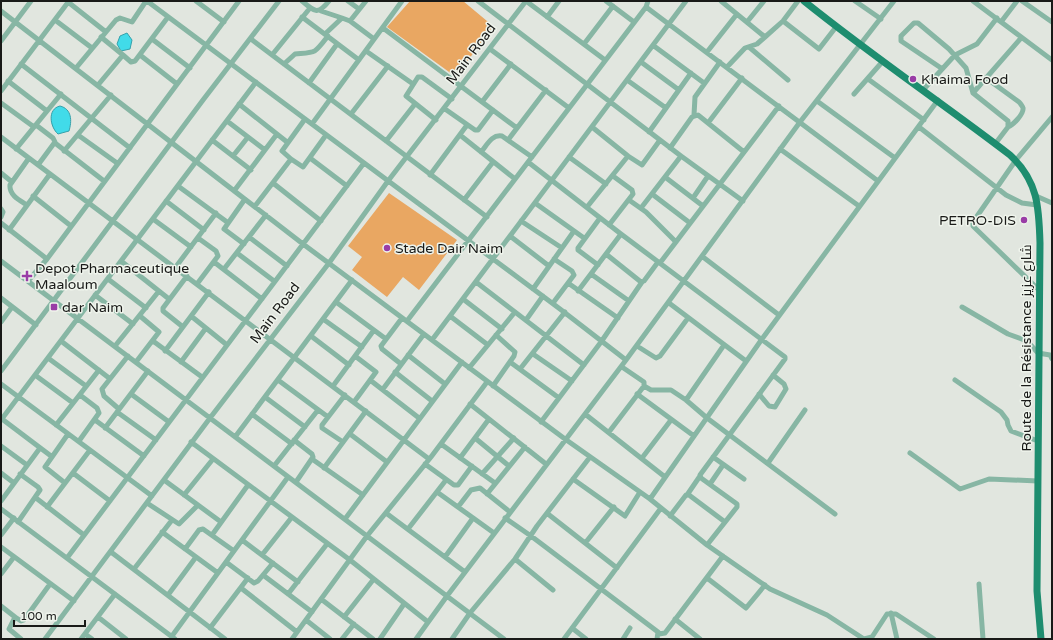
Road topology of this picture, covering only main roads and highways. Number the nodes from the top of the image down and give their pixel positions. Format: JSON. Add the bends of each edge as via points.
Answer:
{"nodes":[{"id":1,"x":804,"y":1,"type":"edge"},
{"id":2,"x":1041,"y":639,"type":"edge"}],
"edges":[{"from":1,"to":2,"type":"main road","name":"Route de la Résistance شارع عزيز","via":[[1016,160],[1028,175],[1036,196],[1040,234],[1037,591]]}]}
